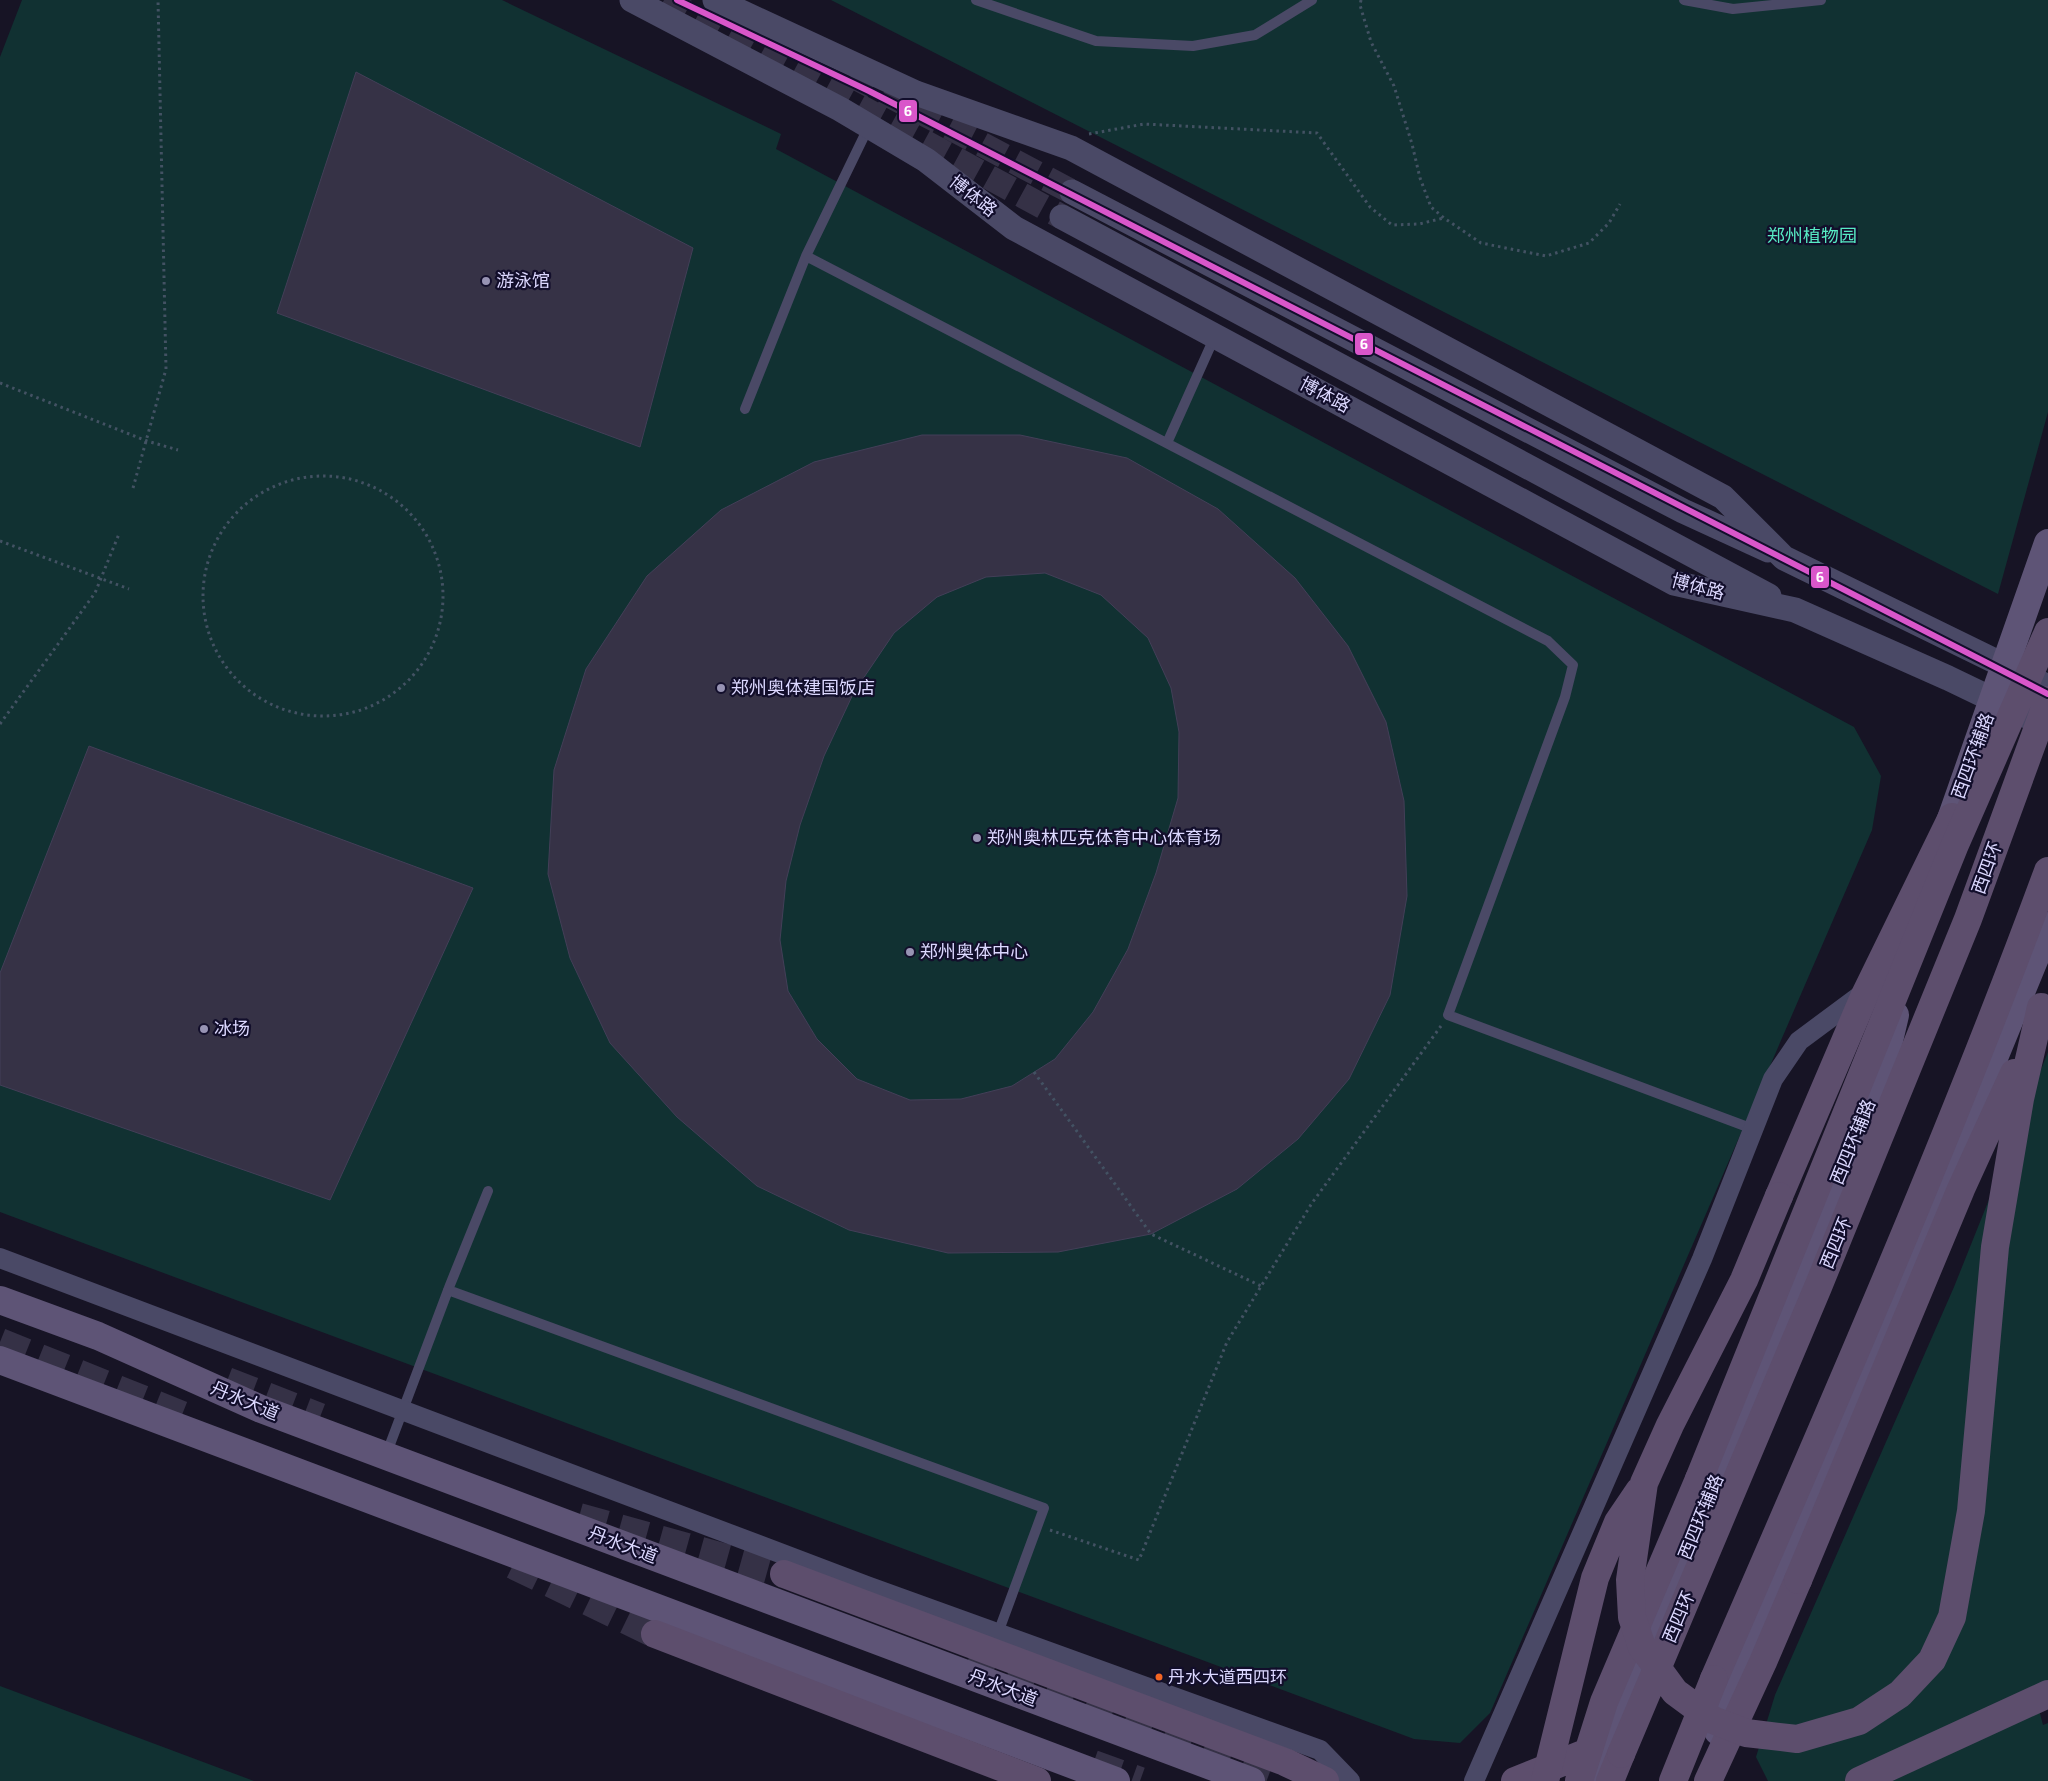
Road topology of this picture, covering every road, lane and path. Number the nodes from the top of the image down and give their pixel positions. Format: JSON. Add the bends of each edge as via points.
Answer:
{"nodes":[{"id":1,"x":158,"y":0,"type":"edge"},
{"id":2,"x":632,"y":0,"type":"edge"},
{"id":3,"x":715,"y":0,"type":"edge"},
{"id":4,"x":976,"y":0,"type":"edge"},
{"id":5,"x":1312,"y":0,"type":"edge"},
{"id":6,"x":1361,"y":0,"type":"edge"},
{"id":7,"x":1684,"y":0,"type":"edge"},
{"id":8,"x":1821,"y":0,"type":"edge"},
{"id":9,"x":869,"y":126,"type":"junction"},
{"id":10,"x":1076,"y":150,"type":"junction"},
{"id":11,"x":1072,"y":192,"type":"tunnel mouth"},
{"id":12,"x":1620,"y":204,"type":"dead end"},
{"id":13,"x":1062,"y":217,"type":"tunnel mouth"},
{"id":14,"x":1444,"y":218,"type":"junction"},
{"id":15,"x":806,"y":256,"type":"junction"},
{"id":16,"x":1215,"y":336,"type":"junction"},
{"id":17,"x":0,"y":383,"type":"edge"},
{"id":18,"x":745,"y":409,"type":"dead end"},
{"id":19,"x":147,"y":441,"type":"junction"},
{"id":20,"x":1167,"y":443,"type":"junction"},
{"id":21,"x":178,"y":450,"type":"dead end"},
{"id":22,"x":134,"y":488,"type":"dead end"},
{"id":23,"x":119,"y":534,"type":"dead end"},
{"id":24,"x":0,"y":541,"type":"edge"},
{"id":25,"x":2048,"y":543,"type":"edge"},
{"id":26,"x":1784,"y":558,"type":"junction"},
{"id":27,"x":442,"y":568,"type":"joint"},
{"id":28,"x":100,"y":580,"type":"junction"},
{"id":29,"x":129,"y":589,"type":"dead end"},
{"id":30,"x":1795,"y":610,"type":"junction"},
{"id":31,"x":2048,"y":632,"type":"edge"},
{"id":32,"x":2005,"y":666,"type":"junction"},
{"id":33,"x":2048,"y":687,"type":"edge"},
{"id":34,"x":1994,"y":699,"type":"junction"},
{"id":35,"x":2046,"y":716,"type":"edge"},
{"id":36,"x":0,"y":724,"type":"edge"},
{"id":37,"x":1952,"y":817,"type":"junction"},
{"id":38,"x":2048,"y":871,"type":"edge"},
{"id":39,"x":2048,"y":926,"type":"edge"},
{"id":40,"x":1867,"y":991,"type":"junction"},
{"id":41,"x":2046,"y":998,"type":"edge"},
{"id":42,"x":1448,"y":1015,"type":"junction"},
{"id":43,"x":1999,"y":1048,"type":"junction"},
{"id":44,"x":1034,"y":1072,"type":"dead end"},
{"id":45,"x":1753,"y":1129,"type":"junction"},
{"id":46,"x":488,"y":1191,"type":"dead end"},
{"id":47,"x":0,"y":1258,"type":"edge"},
{"id":48,"x":1261,"y":1286,"type":"junction"},
{"id":49,"x":448,"y":1290,"type":"junction"},
{"id":50,"x":0,"y":1300,"type":"edge"},
{"id":51,"x":0,"y":1360,"type":"edge"},
{"id":52,"x":402,"y":1410,"type":"junction"},
{"id":53,"x":386,"y":1456,"type":"junction"},
{"id":54,"x":1644,"y":1483,"type":"junction"},
{"id":55,"x":1037,"y":1525,"type":"junction"},
{"id":56,"x":784,"y":1574,"type":"tunnel mouth"},
{"id":57,"x":998,"y":1633,"type":"junction"},
{"id":58,"x":656,"y":1634,"type":"tunnel mouth"},
{"id":59,"x":2048,"y":1694,"type":"edge"},
{"id":60,"x":2048,"y":1703,"type":"edge"},
{"id":61,"x":2018,"y":1706,"type":"junction"},
{"id":62,"x":1588,"y":1752,"type":"junction"},
{"id":63,"x":1037,"y":1781,"type":"edge"},
{"id":64,"x":1116,"y":1781,"type":"tunnel mouth"},
{"id":65,"x":1251,"y":1781,"type":"edge"},
{"id":66,"x":1325,"y":1781,"type":"edge"},
{"id":67,"x":1350,"y":1781,"type":"edge"},
{"id":68,"x":1474,"y":1781,"type":"edge"},
{"id":69,"x":1514,"y":1781,"type":"edge"},
{"id":70,"x":1545,"y":1781,"type":"edge"},
{"id":71,"x":1579,"y":1781,"type":"edge"},
{"id":72,"x":1591,"y":1781,"type":"edge"},
{"id":73,"x":1610,"y":1781,"type":"edge"},
{"id":74,"x":1673,"y":1781,"type":"edge"},
{"id":75,"x":1697,"y":1781,"type":"edge"},
{"id":76,"x":1708,"y":1781,"type":"edge"},
{"id":77,"x":1859,"y":1781,"type":"edge"}],
"edges":[{"from":1,"to":19,"type":"path","via":[[166,369]]},
{"from":2,"to":9,"type":"street","name":"博体路"},
{"from":3,"to":10,"type":"street","via":[[916,93]]},
{"from":4,"to":5,"type":"lane","via":[[1096,41],[1193,46],[1255,35]]},
{"from":6,"to":14,"type":"path","via":[[1371,42],[1394,86],[1420,178],[1432,206]]},
{"from":7,"to":8,"type":"lane","via":[[1733,8]]},
{"from":9,"to":15,"type":"lane"},
{"from":9,"to":16,"type":"street","name":"博体路","via":[[926,160],[1014,228]]},
{"from":10,"to":14,"type":"path","via":[[1090,132],[1144,124],[1317,133],[1370,207],[1392,225],[1419,224]]},
{"from":10,"to":26,"type":"street","via":[[1723,497]]},
{"from":11,"to":26,"type":"street","via":[[1683,511]]},
{"from":12,"to":14,"type":"path","via":[[1609,223],[1589,243],[1546,256],[1481,243]]},
{"from":13,"to":30,"type":"street"},
{"from":15,"to":18,"type":"lane"},
{"from":15,"to":20,"type":"lane"},
{"from":16,"to":20,"type":"lane"},
{"from":16,"to":30,"type":"street","name":"博体路","via":[[1674,583]]},
{"from":17,"to":19,"type":"path"},
{"from":19,"to":21,"type":"path"},
{"from":19,"to":22,"type":"path"},
{"from":20,"to":42,"type":"lane","via":[[1548,641],[1573,665],[1565,697]]},
{"from":23,"to":28,"type":"path"},
{"from":24,"to":28,"type":"path"},
{"from":25,"to":32,"type":"main road","name":"西四环辅路"},
{"from":26,"to":32,"type":"street"},
{"from":27,"to":27,"type":"path","via":[[426,531],[399,501],[363,482],[324,475],[286,481],[250,499],[223,527],[206,563],[202,602],[210,640],[231,674],[261,699],[299,714],[339,716],[378,704],[410,680],[433,647],[444,608]]},
{"from":28,"to":29,"type":"path"},
{"from":28,"to":36,"type":"path","via":[[95,593]]},
{"from":30,"to":34,"type":"street","name":"博体路"},
{"from":31,"to":62,"type":"highway","bridge":true,"via":[[1954,847],[1699,1479],[1604,1702]]},
{"from":32,"to":33,"type":"street"},
{"from":32,"to":34,"type":"main road","name":"西四环辅路"},
{"from":34,"to":35,"type":"street","name":"博体路"},
{"from":34,"to":37,"type":"main road","name":"西四环辅路"},
{"from":35,"to":73,"type":"highway","name":"西四环","bridge":true,"via":[[1968,919],[1818,1287]]},
{"from":37,"to":40,"type":"highway"},
{"from":37,"to":72,"type":"main road","name":"西四环辅路","via":[[1925,893],[1881,1075]]},
{"from":38,"to":74,"type":"highway","bridge":true,"via":[[1874,1311]]},
{"from":39,"to":43,"type":"main road"},
{"from":40,"to":45,"type":"street","via":[[1800,1041],[1773,1079]]},
{"from":40,"to":54,"type":"highway","bridge":true,"via":[[1744,1280],[1670,1424]]},
{"from":41,"to":43,"type":"street"},
{"from":41,"to":54,"type":"highway","bridge":true,"via":[[2020,1099],[1996,1247],[1971,1511],[1952,1617],[1932,1660],[1900,1694],[1859,1721],[1797,1739],[1746,1733],[1713,1720],[1675,1692],[1642,1647],[1632,1617],[1630,1580]]},
{"from":41,"to":76,"type":"highway","bridge":true,"via":[[1957,1198],[1764,1662]]},
{"from":42,"to":45,"type":"lane"},
{"from":42,"to":48,"type":"path","via":[[1312,1203]]},
{"from":43,"to":75,"type":"main road"},
{"from":44,"to":48,"type":"path","via":[[1151,1234]]},
{"from":45,"to":68,"type":"street","via":[[1702,1259]]},
{"from":46,"to":49,"type":"lane"},
{"from":47,"to":52,"type":"street"},
{"from":48,"to":55,"type":"path","via":[[1227,1342],[1139,1560]]},
{"from":49,"to":52,"type":"lane"},
{"from":49,"to":55,"type":"lane","via":[[1044,1508]]},
{"from":50,"to":53,"type":"main road","name":"丹水大道","via":[[98,1336],[261,1409]]},
{"from":51,"to":64,"type":"main road"},
{"from":52,"to":53,"type":"lane"},
{"from":52,"to":57,"type":"street"},
{"from":53,"to":65,"type":"main road","name":"丹水大道"},
{"from":54,"to":70,"type":"highway","bridge":true,"via":[[1618,1522],[1595,1578]]},
{"from":55,"to":57,"type":"lane"},
{"from":56,"to":66,"type":"highway","via":[[1285,1762]]},
{"from":57,"to":67,"type":"street","via":[[1320,1750]]},
{"from":58,"to":63,"type":"highway"},
{"from":59,"to":61,"type":"highway"},
{"from":60,"to":61,"type":"highway"},
{"from":61,"to":77,"type":"highway"},
{"from":62,"to":69,"type":"highway"},
{"from":62,"to":71,"type":"highway"}]}
